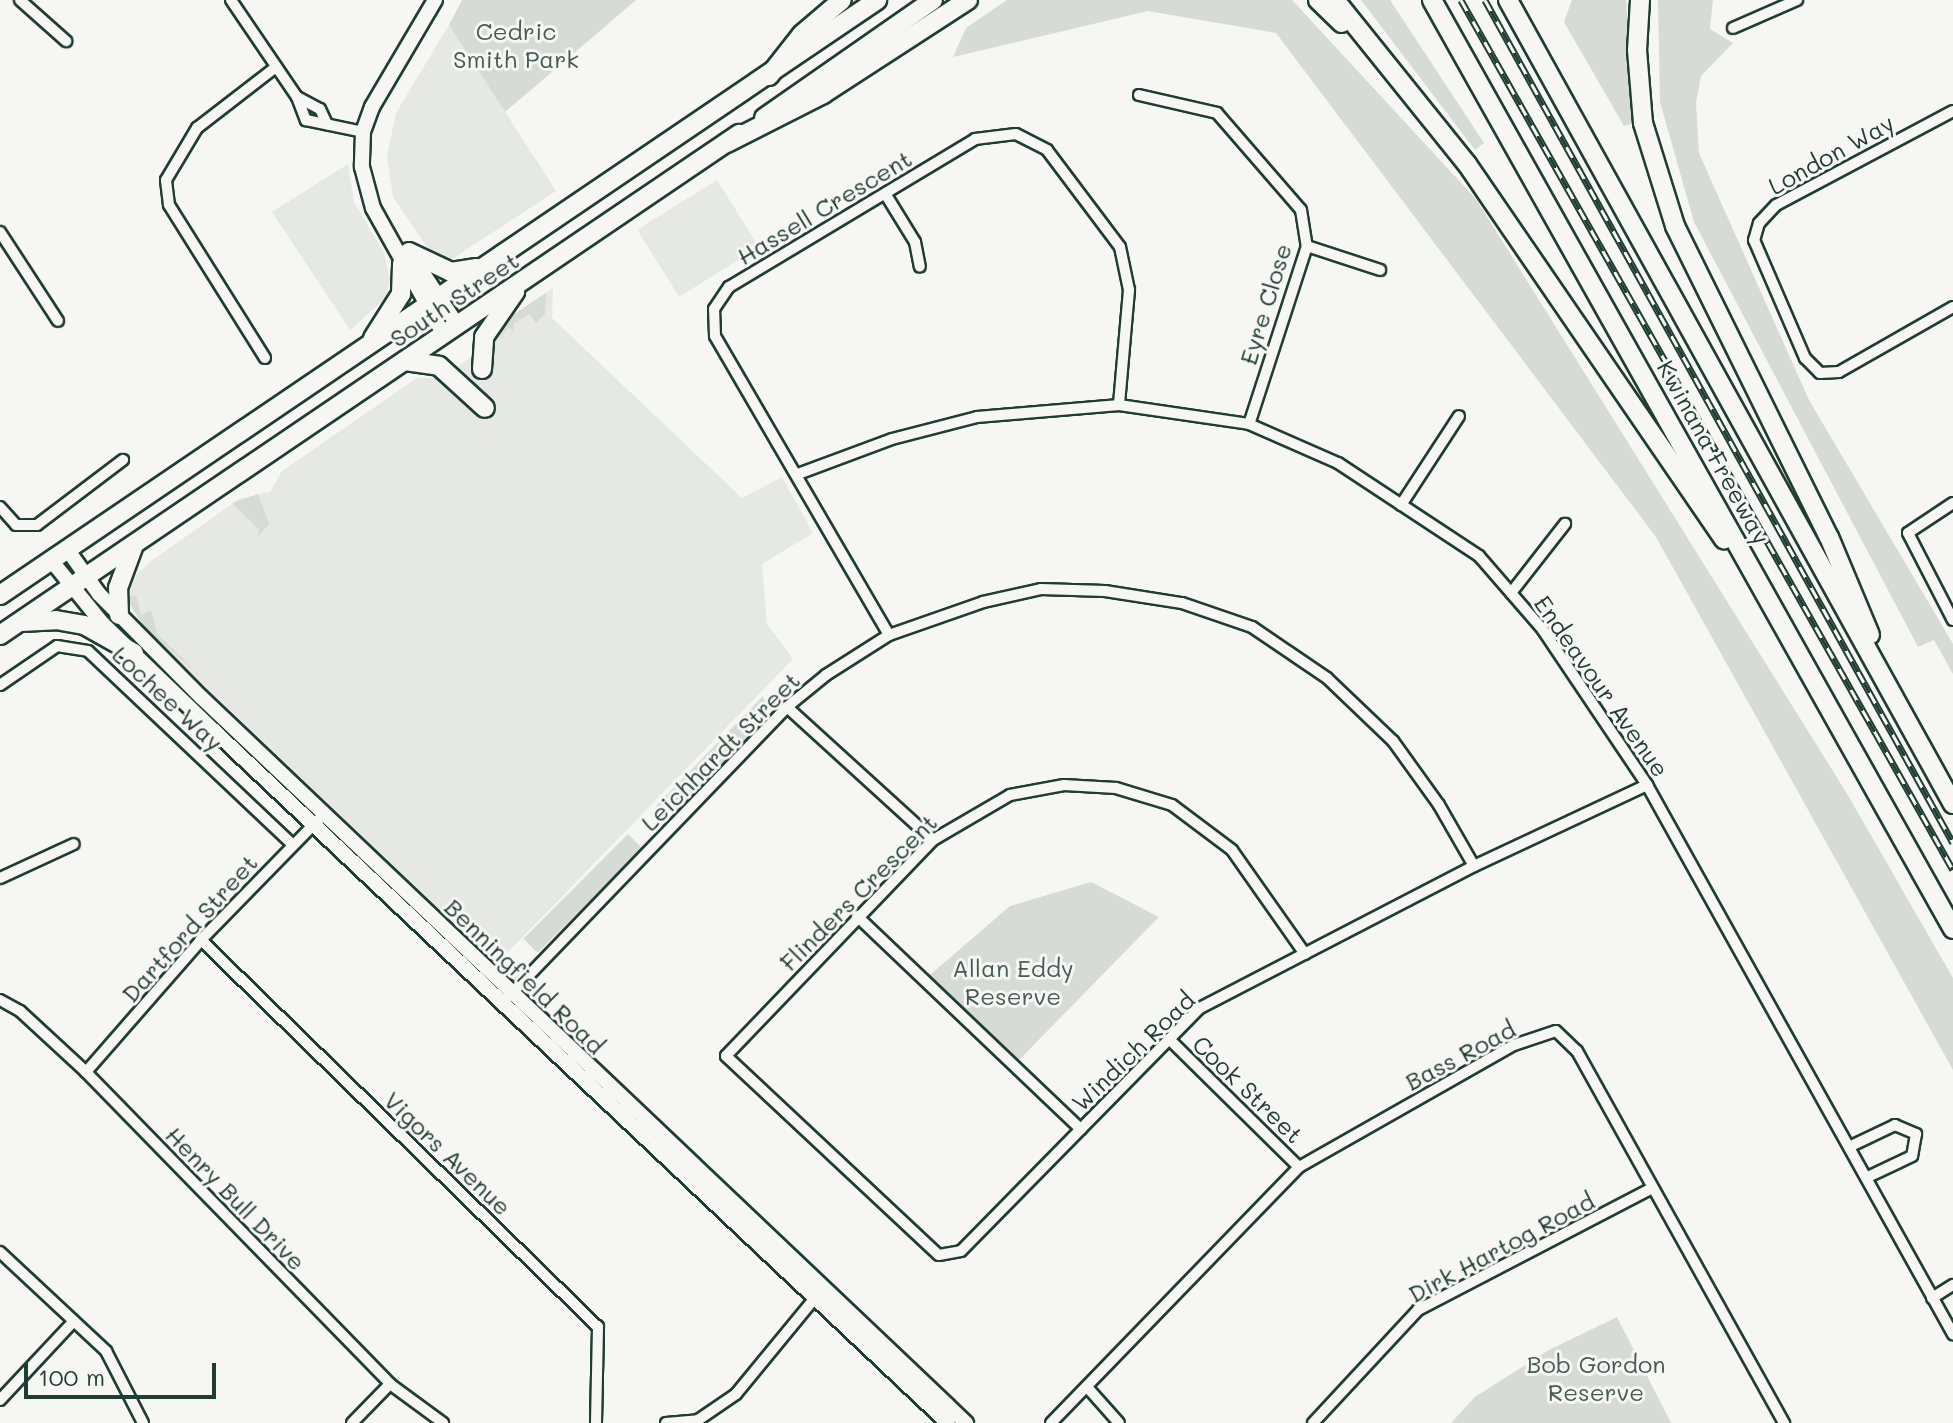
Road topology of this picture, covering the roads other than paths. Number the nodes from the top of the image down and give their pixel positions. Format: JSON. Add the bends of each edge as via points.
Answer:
{"nodes":[{"id":1,"x":20,"y":0,"type":"edge"},
{"id":2,"x":231,"y":0,"type":"edge"},
{"id":3,"x":435,"y":0,"type":"edge"},
{"id":4,"x":842,"y":0,"type":"edge"},
{"id":5,"x":877,"y":0,"type":"edge"},
{"id":6,"x":933,"y":0,"type":"edge"},
{"id":7,"x":968,"y":0,"type":"edge"},
{"id":8,"x":1318,"y":0,"type":"edge"},
{"id":9,"x":1335,"y":0,"type":"edge"},
{"id":10,"x":1432,"y":0,"type":"edge"},
{"id":11,"x":1508,"y":0,"type":"edge"},
{"id":12,"x":1640,"y":0,"type":"edge"},
{"id":13,"x":1797,"y":0,"type":"edge"},
{"id":14,"x":1733,"y":28,"type":"dead end"},
{"id":15,"x":66,"y":41,"type":"dead end"},
{"id":16,"x":276,"y":67,"type":"junction"},
{"id":17,"x":1386,"y":68,"type":"junction"},
{"id":18,"x":769,"y":76,"type":"junction"},
{"id":19,"x":1139,"y":95,"type":"dead end"},
{"id":20,"x":297,"y":97,"type":"junction"},
{"id":21,"x":1953,"y":111,"type":"edge"},
{"id":22,"x":327,"y":124,"type":"junction"},
{"id":23,"x":363,"y":132,"type":"junction"},
{"id":24,"x":727,"y":143,"type":"junction"},
{"id":25,"x":630,"y":169,"type":"junction"},
{"id":26,"x":651,"y":194,"type":"junction"},
{"id":27,"x":886,"y":195,"type":"junction"},
{"id":28,"x":0,"y":232,"type":"edge"},
{"id":29,"x":1307,"y":246,"type":"junction"},
{"id":30,"x":405,"y":258,"type":"junction"},
{"id":31,"x":491,"y":263,"type":"junction"},
{"id":32,"x":920,"y":267,"type":"dead end"},
{"id":33,"x":1380,"y":270,"type":"dead end"},
{"id":34,"x":524,"y":281,"type":"junction"},
{"id":35,"x":433,"y":302,"type":"junction"},
{"id":36,"x":1953,"y":307,"type":"edge"},
{"id":37,"x":58,"y":321,"type":"dead end"},
{"id":38,"x":451,"y":330,"type":"junction"},
{"id":39,"x":366,"y":347,"type":"junction"},
{"id":40,"x":265,"y":358,"type":"dead end"},
{"id":41,"x":405,"y":361,"type":"junction"},
{"id":42,"x":482,"y":369,"type":"dead end"},
{"id":43,"x":1119,"y":405,"type":"junction"},
{"id":44,"x":485,"y":408,"type":"dead end"},
{"id":45,"x":1459,"y":416,"type":"dead end"},
{"id":46,"x":1249,"y":424,"type":"junction"},
{"id":47,"x":123,"y":460,"type":"dead end"},
{"id":48,"x":798,"y":474,"type":"junction"},
{"id":49,"x":1953,"y":503,"type":"edge"},
{"id":50,"x":1401,"y":505,"type":"junction"},
{"id":51,"x":0,"y":507,"type":"edge"},
{"id":52,"x":1565,"y":524,"type":"dead end"},
{"id":53,"x":134,"y":545,"type":"junction"},
{"id":54,"x":67,"y":549,"type":"junction"},
{"id":55,"x":51,"y":560,"type":"junction"},
{"id":56,"x":79,"y":582,"type":"junction"},
{"id":57,"x":1511,"y":593,"type":"junction"},
{"id":58,"x":0,"y":595,"type":"edge"},
{"id":59,"x":119,"y":615,"type":"junction"},
{"id":60,"x":1779,"y":616,"type":"junction"},
{"id":61,"x":1953,"y":620,"type":"edge"},
{"id":62,"x":20,"y":622,"type":"junction"},
{"id":63,"x":0,"y":635,"type":"edge"},
{"id":64,"x":889,"y":635,"type":"junction"},
{"id":65,"x":134,"y":653,"type":"junction"},
{"id":66,"x":0,"y":685,"type":"edge"},
{"id":67,"x":787,"y":707,"type":"junction"},
{"id":68,"x":1901,"y":712,"type":"junction"},
{"id":69,"x":1647,"y":785,"type":"junction"},
{"id":70,"x":1953,"y":804,"type":"edge"},
{"id":71,"x":319,"y":819,"type":"junction"},
{"id":72,"x":933,"y":840,"type":"junction"},
{"id":73,"x":74,"y":844,"type":"dead end"},
{"id":74,"x":293,"y":845,"type":"junction"},
{"id":75,"x":1474,"y":866,"type":"junction"},
{"id":76,"x":0,"y":878,"type":"edge"},
{"id":77,"x":857,"y":916,"type":"junction"},
{"id":78,"x":1953,"y":929,"type":"edge"},
{"id":79,"x":201,"y":940,"type":"junction"},
{"id":80,"x":1305,"y":954,"type":"junction"},
{"id":81,"x":506,"y":999,"type":"junction"},
{"id":82,"x":0,"y":1000,"type":"edge"},
{"id":83,"x":1169,"y":1039,"type":"junction"},
{"id":84,"x":726,"y":1056,"type":"joint"},
{"id":85,"x":86,"y":1072,"type":"junction"},
{"id":86,"x":1081,"y":1129,"type":"junction"},
{"id":87,"x":1851,"y":1146,"type":"junction"},
{"id":88,"x":1299,"y":1167,"type":"junction"},
{"id":89,"x":1868,"y":1177,"type":"junction"},
{"id":90,"x":1652,"y":1188,"type":"junction"},
{"id":91,"x":0,"y":1252,"type":"edge"},
{"id":92,"x":1953,"y":1285,"type":"edge"},
{"id":93,"x":818,"y":1295,"type":"junction"},
{"id":94,"x":1932,"y":1298,"type":"junction"},
{"id":95,"x":74,"y":1321,"type":"junction"},
{"id":96,"x":1952,"y":1329,"type":"edge"},
{"id":97,"x":390,"y":1384,"type":"junction"},
{"id":98,"x":1087,"y":1387,"type":"junction"},
{"id":99,"x":0,"y":1400,"type":"edge"},
{"id":100,"x":700,"y":1422,"type":"edge"},
{"id":101,"x":143,"y":1423,"type":"edge"},
{"id":102,"x":352,"y":1423,"type":"edge"},
{"id":103,"x":443,"y":1423,"type":"edge"},
{"id":104,"x":596,"y":1423,"type":"edge"},
{"id":105,"x":666,"y":1423,"type":"edge"},
{"id":106,"x":948,"y":1423,"type":"edge"},
{"id":107,"x":966,"y":1423,"type":"edge"},
{"id":108,"x":1051,"y":1423,"type":"edge"},
{"id":109,"x":1119,"y":1423,"type":"edge"},
{"id":110,"x":1313,"y":1423,"type":"edge"},
{"id":111,"x":1784,"y":1423,"type":"edge"}],
"edges":[{"from":1,"to":15,"type":"street"},
{"from":2,"to":16,"type":"street"},
{"from":3,"to":23,"type":"main road","via":[[383,86]]},
{"from":4,"to":18,"type":"highway","via":[[802,34]]},
{"from":5,"to":18,"type":"highway","name":"South Street"},
{"from":6,"to":24,"type":"highway","name":"South Street"},
{"from":7,"to":24,"type":"highway","via":[[823,94]]},
{"from":8,"to":17,"type":"highway"},
{"from":9,"to":17,"type":"highway"},
{"from":10,"to":60,"type":"highway","name":"Kwinana Freeway"},
{"from":11,"to":68,"type":"highway","name":"Kwinana Freeway"},
{"from":12,"to":68,"type":"highway","via":[[1643,123],[1675,226],[1829,537]]},
{"from":13,"to":14,"type":"street"},
{"from":16,"to":20,"type":"street"},
{"from":16,"to":40,"type":"street","via":[[197,128],[166,180],[169,205]]},
{"from":17,"to":60,"type":"highway","via":[[1511,225],[1607,376]]},
{"from":18,"to":25,"type":"highway","name":"South Street"},
{"from":19,"to":29,"type":"street","name":"Eyre Close","via":[[1217,113],[1301,210]]},
{"from":20,"to":22,"type":"street","via":[[320,109]]},
{"from":20,"to":22,"type":"street","via":[[306,120]]},
{"from":21,"to":36,"type":"street","name":"London Way","via":[[1776,205],[1759,223],[1754,240],[1805,358],[1820,373],[1839,372]]},
{"from":22,"to":23,"type":"street"},
{"from":23,"to":30,"type":"main road","via":[[366,187]]},
{"from":24,"to":26,"type":"highway","name":"South Street"},
{"from":25,"to":26,"type":"highway","via":[[648,175]]},
{"from":25,"to":31,"type":"highway","name":"South Street"},
{"from":26,"to":34,"type":"highway","name":"South Street"},
{"from":27,"to":32,"type":"street","via":[[915,242]]},
{"from":27,"to":43,"type":"street","name":"Hassell Crescent","via":[[975,139],[1016,134],[1047,150],[1120,247],[1127,267]]},
{"from":27,"to":48,"type":"street","name":"Hassell Crescent","via":[[729,287],[714,309],[715,336]]},
{"from":28,"to":37,"type":"street"},
{"from":29,"to":33,"type":"street"},
{"from":29,"to":46,"type":"street","name":"Eyre Close"},
{"from":30,"to":31,"type":"highway","via":[[457,273]]},
{"from":30,"to":35,"type":"main road"},
{"from":30,"to":39,"type":"highway","via":[[401,294]]},
{"from":31,"to":35,"type":"highway","name":"South Street"},
{"from":34,"to":38,"type":"highway","name":"South Street"},
{"from":34,"to":42,"type":"highway","via":[[484,337]]},
{"from":35,"to":38,"type":"main road"},
{"from":35,"to":39,"type":"highway","name":"South Street"},
{"from":38,"to":41,"type":"highway","name":"South Street"},
{"from":39,"to":54,"type":"highway","name":"South Street"},
{"from":41,"to":44,"type":"highway","via":[[439,366]]},
{"from":41,"to":53,"type":"highway","name":"South Street"},
{"from":43,"to":46,"type":"street","name":"Endeavour Avenue"},
{"from":43,"to":48,"type":"street","name":"Endeavour Avenue","via":[[977,417],[892,439]]},
{"from":45,"to":50,"type":"street"},
{"from":46,"to":50,"type":"street","name":"Endeavour Avenue","via":[[1338,463]]},
{"from":47,"to":51,"type":"street","via":[[77,499],[26,526],[13,523]]},
{"from":48,"to":64,"type":"street","name":"Hassell Crescent"},
{"from":49,"to":61,"type":"street","via":[[1908,533]]},
{"from":50,"to":57,"type":"street","name":"Endeavour Avenue","via":[[1479,556]]},
{"from":52,"to":57,"type":"street"},
{"from":53,"to":56,"type":"highway","name":"South Street"},
{"from":53,"to":59,"type":"highway","via":[[118,588]]},
{"from":54,"to":55,"type":"highway","name":"South Street"},
{"from":54,"to":56,"type":"main road","name":"Benningfield Road"},
{"from":55,"to":56,"type":"main road","name":"Benningfield Road"},
{"from":55,"to":58,"type":"highway","name":"South Street"},
{"from":56,"to":59,"type":"main road","name":"Benningfield Road"},
{"from":56,"to":62,"type":"highway","name":"South Street"},
{"from":56,"to":65,"type":"main road","name":"Benningfield Road"},
{"from":57,"to":69,"type":"street","name":"Endeavour Avenue","via":[[1543,630]]},
{"from":59,"to":71,"type":"main road","name":"Benningfield Road"},
{"from":60,"to":78,"type":"highway","name":"Kwinana Freeway"},
{"from":62,"to":63,"type":"highway","name":"South Street"},
{"from":62,"to":65,"type":"highway","via":[[84,625]]},
{"from":64,"to":67,"type":"street","name":"Leichhardt Street"},
{"from":64,"to":75,"type":"street","name":"Leichhardt Street","via":[[983,602],[1041,589],[1105,591],[1182,603],[1252,627],[1327,678],[1393,741]]},
{"from":65,"to":71,"type":"main road","name":"Benningfield Road"},
{"from":66,"to":74,"type":"street","name":"Lochee Way","via":[[57,646],[88,651]]},
{"from":67,"to":72,"type":"street"},
{"from":67,"to":81,"type":"street","name":"Leichhardt Street"},
{"from":68,"to":70,"type":"highway","name":"Kwinana Freeway"},
{"from":69,"to":75,"type":"street","name":"Windich Road"},
{"from":69,"to":87,"type":"street","name":"Endeavour Avenue"},
{"from":71,"to":74,"type":"street","name":"Dartford Street"},
{"from":71,"to":81,"type":"main road","name":"Benningfield Road"},
{"from":72,"to":77,"type":"street","name":"Flinders Crescent"},
{"from":72,"to":80,"type":"street","name":"Flinders Crescent","via":[[1010,795],[1064,785],[1116,788],[1172,805],[1232,850]]},
{"from":73,"to":76,"type":"street"},
{"from":74,"to":79,"type":"street","name":"Dartford Street"},
{"from":75,"to":80,"type":"street","name":"Windich Road"},
{"from":77,"to":84,"type":"street","name":"Flinders Crescent"},
{"from":77,"to":86,"type":"street"},
{"from":79,"to":85,"type":"street","name":"Dartford Street"},
{"from":79,"to":104,"type":"street","name":"Vigors Avenue","via":[[598,1327]]},
{"from":80,"to":83,"type":"street","name":"Windich Road","via":[[1200,1008]]},
{"from":81,"to":93,"type":"main road","name":"Benningfield Road"},
{"from":82,"to":85,"type":"street","name":"Henry Bull Drive","via":[[20,1011]]},
{"from":83,"to":86,"type":"street","name":"Windich Road"},
{"from":83,"to":88,"type":"street","name":"Cook Street"},
{"from":84,"to":86,"type":"street","name":"Windich Road","via":[[939,1255],[961,1251]]},
{"from":85,"to":97,"type":"street","name":"Henry Bull Drive"},
{"from":87,"to":89,"type":"street","name":"Endeavour Avenue"},
{"from":87,"to":89,"type":"street","via":[[1895,1125],[1916,1134],[1912,1156]]},
{"from":88,"to":90,"type":"street","name":"Bass Road","via":[[1514,1045],[1556,1031],[1577,1051]]},
{"from":88,"to":98,"type":"street","name":"Bass Road"},
{"from":89,"to":94,"type":"street","name":"Endeavour Avenue"},
{"from":90,"to":110,"type":"street","name":"Dirk Hartog Road","via":[[1418,1310]]},
{"from":90,"to":111,"type":"street","name":"Bass Road"},
{"from":91,"to":95,"type":"street"},
{"from":92,"to":94,"type":"street"},
{"from":93,"to":100,"type":"street","via":[[736,1394]]},
{"from":93,"to":106,"type":"main road","name":"Benningfield Road"},
{"from":93,"to":107,"type":"main road","name":"Benningfield Road"},
{"from":94,"to":96,"type":"street","name":"Endeavour Avenue"},
{"from":95,"to":99,"type":"street"},
{"from":95,"to":101,"type":"street","via":[[106,1351]]},
{"from":97,"to":102,"type":"street"},
{"from":97,"to":103,"type":"street","name":"Henry Bull Drive"},
{"from":98,"to":108,"type":"street","name":"Bass Road"},
{"from":98,"to":109,"type":"street"},
{"from":100,"to":105,"type":"street"}]}
